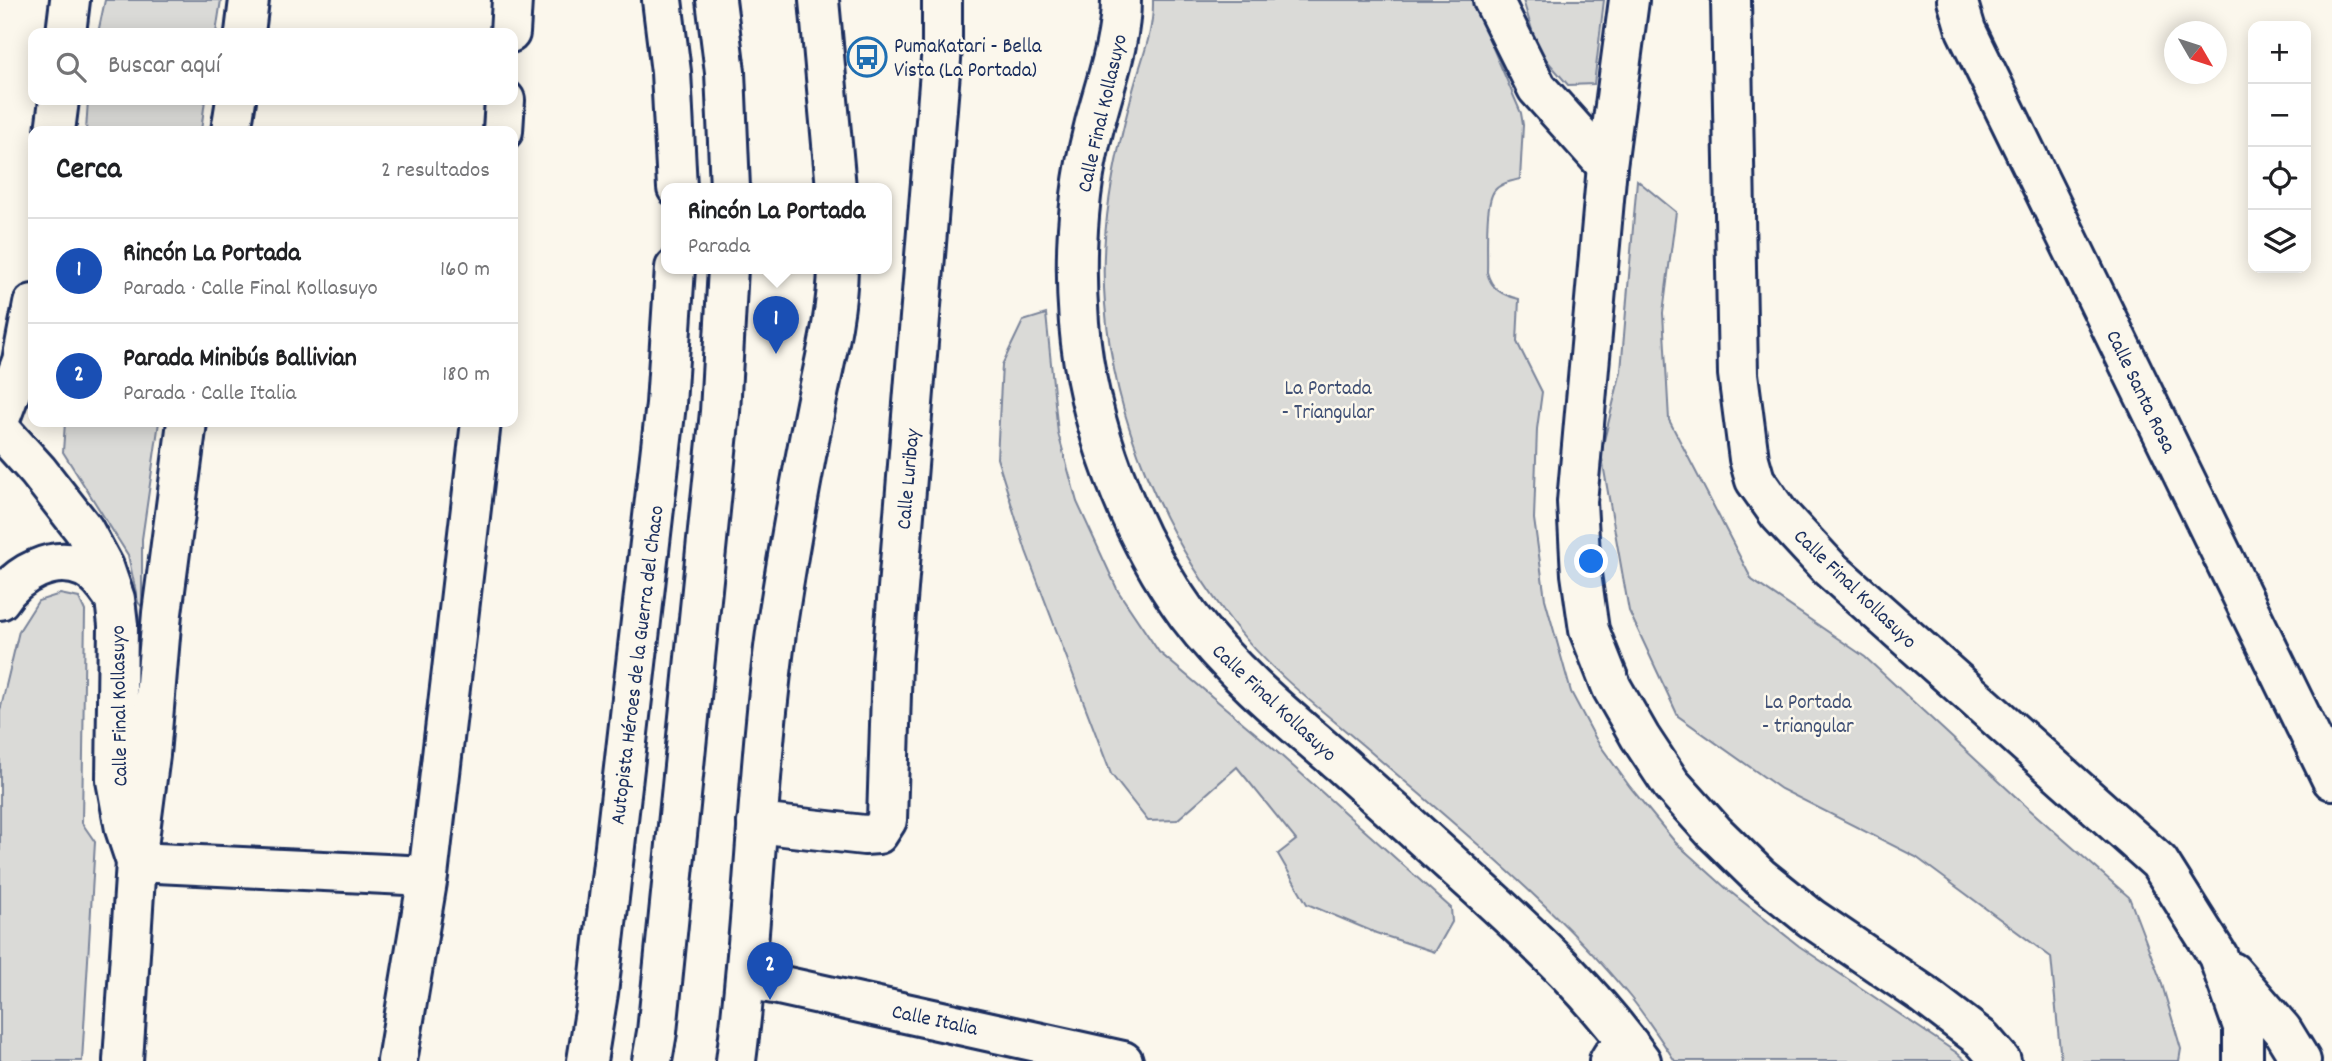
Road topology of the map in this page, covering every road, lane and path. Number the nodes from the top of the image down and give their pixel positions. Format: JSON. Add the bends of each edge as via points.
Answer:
{"nodes":[{"id":1,"x":70,"y":0,"type":"edge"},
{"id":2,"x":249,"y":0,"type":"edge"},
{"id":3,"x":512,"y":0,"type":"edge"},
{"id":4,"x":662,"y":0,"type":"edge"},
{"id":5,"x":716,"y":0,"type":"edge"},
{"id":6,"x":820,"y":0,"type":"edge"},
{"id":7,"x":942,"y":0,"type":"edge"},
{"id":8,"x":1121,"y":0,"type":"edge"},
{"id":9,"x":1493,"y":0,"type":"edge"},
{"id":10,"x":1629,"y":0,"type":"edge"},
{"id":11,"x":1731,"y":0,"type":"edge"},
{"id":12,"x":1957,"y":0,"type":"edge"},
{"id":13,"x":67,"y":28,"type":"edge"},
{"id":14,"x":246,"y":28,"type":"edge"},
{"id":15,"x":510,"y":28,"type":"edge"},
{"id":16,"x":58,"y":105,"type":"edge"},
{"id":17,"x":235,"y":105,"type":"edge"},
{"id":18,"x":505,"y":105,"type":"edge"},
{"id":19,"x":56,"y":126,"type":"edge"},
{"id":20,"x":232,"y":126,"type":"edge"},
{"id":21,"x":503,"y":126,"type":"edge"},
{"id":22,"x":1607,"y":166,"type":"junction"},
{"id":23,"x":677,"y":183,"type":"edge"},
{"id":24,"x":730,"y":183,"type":"edge"},
{"id":25,"x":836,"y":183,"type":"edge"},
{"id":26,"x":675,"y":274,"type":"edge"},
{"id":27,"x":728,"y":274,"type":"edge"},
{"id":28,"x":837,"y":274,"type":"edge"},
{"id":29,"x":28,"y":330,"type":"edge"},
{"id":30,"x":0,"y":419,"type":"edge"},
{"id":31,"x":186,"y":427,"type":"edge"},
{"id":32,"x":480,"y":427,"type":"edge"},
{"id":33,"x":0,"y":429,"type":"edge"},
{"id":34,"x":115,"y":599,"type":"junction"},
{"id":35,"x":0,"y":600,"type":"edge"},
{"id":36,"x":2332,"y":780,"type":"edge"},
{"id":37,"x":757,"y":823,"type":"junction"},
{"id":38,"x":136,"y":862,"type":"junction"},
{"id":39,"x":428,"y":876,"type":"junction"},
{"id":40,"x":2218,"y":956,"type":"junction"},
{"id":41,"x":746,"y":979,"type":"junction"},
{"id":42,"x":1626,"y":1056,"type":"edge"},
{"id":43,"x":123,"y":1061,"type":"edge"},
{"id":44,"x":397,"y":1061,"type":"edge"},
{"id":45,"x":587,"y":1061,"type":"edge"},
{"id":46,"x":652,"y":1061,"type":"edge"},
{"id":47,"x":736,"y":1061,"type":"edge"},
{"id":48,"x":1123,"y":1061,"type":"edge"},
{"id":49,"x":2001,"y":1061,"type":"edge"},
{"id":50,"x":2243,"y":1061,"type":"edge"},
{"id":51,"x":2301,"y":1061,"type":"edge"}],
"edges":[{"from":1,"to":13,"type":"main road"},
{"from":2,"to":14,"type":"main road"},
{"from":3,"to":15,"type":"main road"},
{"from":4,"to":23,"type":"main road"},
{"from":5,"to":24,"type":"main road","via":[[725,72]]},
{"from":6,"to":25,"type":"main road"},
{"from":7,"to":37,"type":"main road","name":"Calle Luribay","via":[[942,47],[892,662],[887,820],[878,834],[864,835]]},
{"from":8,"to":42,"type":"main road","name":"Calle Final Kollasuyo","via":[[1121,25],[1085,172],[1075,260],[1079,326],[1091,400],[1117,484],[1149,551],[1188,614],[1222,655],[1259,694],[1559,962],[1596,1001]]},
{"from":9,"to":22,"type":"main road","via":[[1537,88]]},
{"from":10,"to":22,"type":"main road"},
{"from":11,"to":40,"type":"main road","name":"Calle Final Kollasuyo","via":[[1738,374],[1755,480],[1779,514],[1829,568],[2158,862]]},
{"from":12,"to":36,"type":"main road","name":"Calle Santa Rosa","via":[[1966,30]]},
{"from":16,"to":19,"type":"main road"},
{"from":17,"to":20,"type":"main road"},
{"from":18,"to":21,"type":"main road"},
{"from":22,"to":49,"type":"main road","via":[[1577,502],[1589,630],[1612,688],[1671,784],[1760,877],[1982,1039]]},
{"from":26,"to":45,"type":"main road","name":"Autopista Héroes de la Guerra del Chaco","via":[[661,445]]},
{"from":27,"to":46,"type":"main road","via":[[720,412]]},
{"from":28,"to":37,"type":"main road","via":[[778,619]]},
{"from":29,"to":30,"type":"main road","via":[[22,361]]},
{"from":31,"to":38,"type":"main road"},
{"from":32,"to":39,"type":"main road"},
{"from":33,"to":34,"type":"main road","name":"Calle Final Kollasuyo","via":[[84,530]]},
{"from":34,"to":35,"type":"main road","via":[[102,581],[69,563],[32,570]]},
{"from":34,"to":38,"type":"main road","name":"Calle Final Kollasuyo","via":[[116,780]]},
{"from":37,"to":41,"type":"main road"},
{"from":38,"to":39,"type":"main road"},
{"from":38,"to":43,"type":"main road","name":"Calle Final Kollasuyo"},
{"from":39,"to":44,"type":"main road"},
{"from":40,"to":50,"type":"main road","name":"Calle Final Kollasuyo","via":[[2243,1027]]},
{"from":40,"to":51,"type":"main road","via":[[2282,1030]]},
{"from":41,"to":47,"type":"main road"},
{"from":41,"to":48,"type":"main road","name":"Calle Italia"}]}
